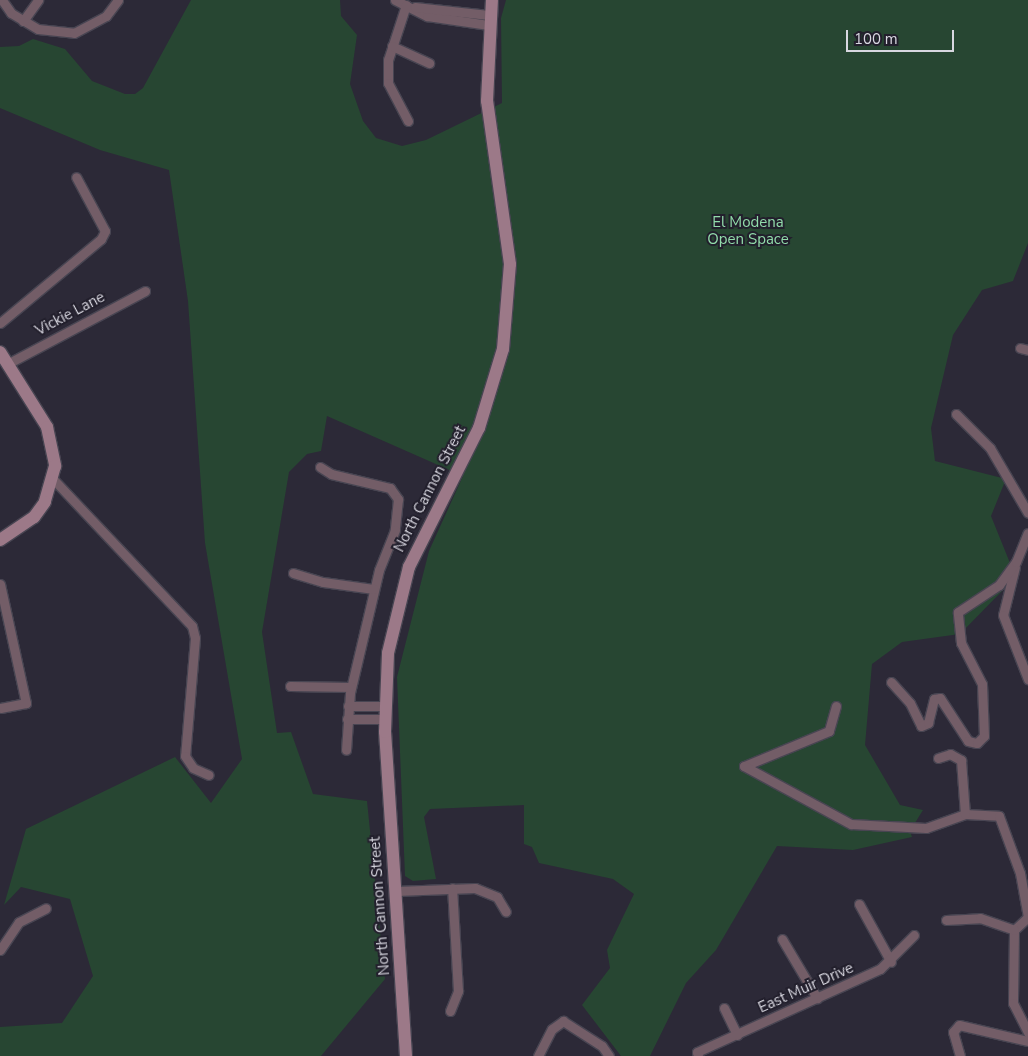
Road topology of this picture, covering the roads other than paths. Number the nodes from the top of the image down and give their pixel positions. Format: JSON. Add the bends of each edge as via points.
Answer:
{"nodes":[{"id":1,"x":2,"y":0,"type":"edge"},
{"id":2,"x":38,"y":0,"type":"edge"},
{"id":3,"x":118,"y":0,"type":"edge"},
{"id":4,"x":395,"y":0,"type":"edge"},
{"id":5,"x":492,"y":0,"type":"edge"},
{"id":6,"x":410,"y":6,"type":"junction"},
{"id":7,"x":489,"y":20,"type":"junction"},
{"id":8,"x":23,"y":21,"type":"junction"},
{"id":9,"x":392,"y":46,"type":"junction"},
{"id":10,"x":429,"y":63,"type":"dead end"},
{"id":11,"x":408,"y":121,"type":"dead end"},
{"id":12,"x":76,"y":176,"type":"dead end"},
{"id":13,"x":145,"y":291,"type":"dead end"},
{"id":14,"x":0,"y":323,"type":"edge"},
{"id":15,"x":0,"y":352,"type":"edge"},
{"id":16,"x":9,"y":363,"type":"junction"},
{"id":17,"x":956,"y":414,"type":"dead end"},
{"id":18,"x":320,"y":467,"type":"dead end"},
{"id":19,"x":54,"y":480,"type":"junction"},
{"id":20,"x":1028,"y":513,"type":"edge"},
{"id":21,"x":1028,"y":533,"type":"edge"},
{"id":22,"x":0,"y":540,"type":"edge"},
{"id":23,"x":1016,"y":562,"type":"junction"},
{"id":24,"x":293,"y":573,"type":"dead end"},
{"id":25,"x":0,"y":584,"type":"edge"},
{"id":26,"x":374,"y":588,"type":"junction"},
{"id":27,"x":1028,"y":679,"type":"edge"},
{"id":28,"x":891,"y":682,"type":"dead end"},
{"id":29,"x":290,"y":686,"type":"dead end"},
{"id":30,"x":351,"y":687,"type":"junction"},
{"id":31,"x":348,"y":706,"type":"junction"},
{"id":32,"x":836,"y":706,"type":"dead end"},
{"id":33,"x":0,"y":708,"type":"edge"},
{"id":34,"x":385,"y":713,"type":"junction"},
{"id":35,"x":347,"y":719,"type":"junction"},
{"id":36,"x":346,"y":750,"type":"dead end"},
{"id":37,"x":938,"y":758,"type":"dead end"},
{"id":38,"x":209,"y":775,"type":"dead end"},
{"id":39,"x":965,"y":814,"type":"junction"},
{"id":40,"x":452,"y":888,"type":"junction"},
{"id":41,"x":396,"y":891,"type":"junction"},
{"id":42,"x":859,"y":904,"type":"dead end"},
{"id":43,"x":46,"y":908,"type":"dead end"},
{"id":44,"x":506,"y":912,"type":"dead end"},
{"id":45,"x":1028,"y":917,"type":"edge"},
{"id":46,"x":946,"y":920,"type":"dead end"},
{"id":47,"x":1014,"y":930,"type":"junction"},
{"id":48,"x":914,"y":935,"type":"dead end"},
{"id":49,"x":782,"y":939,"type":"dead end"},
{"id":50,"x":0,"y":950,"type":"edge"},
{"id":51,"x":891,"y":962,"type":"junction"},
{"id":52,"x":817,"y":998,"type":"junction"},
{"id":53,"x":724,"y":1008,"type":"dead end"},
{"id":54,"x":450,"y":1011,"type":"dead end"},
{"id":55,"x":1028,"y":1033,"type":"edge"},
{"id":56,"x":737,"y":1035,"type":"junction"},
{"id":57,"x":1028,"y":1041,"type":"edge"},
{"id":58,"x":698,"y":1054,"type":"edge"},
{"id":59,"x":406,"y":1056,"type":"edge"},
{"id":60,"x":538,"y":1056,"type":"edge"},
{"id":61,"x":609,"y":1056,"type":"edge"},
{"id":62,"x":960,"y":1056,"type":"edge"}],
"edges":[{"from":1,"to":8,"type":"street"},
{"from":2,"to":8,"type":"street"},
{"from":3,"to":8,"type":"street","via":[[106,16],[74,33],[38,29]]},
{"from":4,"to":6,"type":"street"},
{"from":5,"to":7,"type":"main road","name":"North Cannon Street"},
{"from":6,"to":7,"type":"street"},
{"from":6,"to":9,"type":"street"},
{"from":7,"to":34,"type":"main road","name":"North Cannon Street","via":[[489,121],[510,256],[503,349],[479,428],[409,567],[391,637]]},
{"from":9,"to":10,"type":"street"},
{"from":9,"to":11,"type":"street","via":[[388,82]]},
{"from":12,"to":14,"type":"street","via":[[105,231],[101,239]]},
{"from":13,"to":16,"type":"street","name":"Vickie Lane"},
{"from":15,"to":16,"type":"main road"},
{"from":16,"to":19,"type":"main road","via":[[47,427],[54,450]]},
{"from":17,"to":20,"type":"street","via":[[990,448]]},
{"from":18,"to":26,"type":"street","via":[[394,491],[396,523]]},
{"from":19,"to":22,"type":"main road","via":[[34,516]]},
{"from":19,"to":38,"type":"street","via":[[195,633],[185,756],[193,768]]},
{"from":21,"to":23,"type":"street"},
{"from":23,"to":27,"type":"street","via":[[1003,614]]},
{"from":23,"to":28,"type":"street","via":[[999,586],[958,612],[961,643],[982,684],[986,723],[977,743],[968,741],[940,698],[934,699],[928,722],[921,726],[910,703]]},
{"from":24,"to":26,"type":"street","via":[[323,582]]},
{"from":25,"to":33,"type":"street","via":[[26,703]]},
{"from":26,"to":30,"type":"street"},
{"from":29,"to":30,"type":"street"},
{"from":30,"to":31,"type":"street"},
{"from":31,"to":34,"type":"street"},
{"from":31,"to":35,"type":"street"},
{"from":32,"to":39,"type":"street","via":[[829,731],[744,766],[851,824],[926,828]]},
{"from":34,"to":35,"type":"street"},
{"from":34,"to":41,"type":"main road","name":"North Cannon Street"},
{"from":35,"to":36,"type":"street"},
{"from":37,"to":39,"type":"street","via":[[950,754],[961,760]]},
{"from":39,"to":45,"type":"street","via":[[999,816],[1005,824]]},
{"from":40,"to":41,"type":"street"},
{"from":40,"to":44,"type":"street","via":[[491,894]]},
{"from":40,"to":54,"type":"street","via":[[458,991]]},
{"from":41,"to":59,"type":"main road","name":"North Cannon Street"},
{"from":42,"to":51,"type":"street"},
{"from":43,"to":50,"type":"street","via":[[19,922]]},
{"from":45,"to":47,"type":"street"},
{"from":46,"to":47,"type":"street","via":[[980,918]]},
{"from":47,"to":55,"type":"street","via":[[1013,1003]]},
{"from":48,"to":51,"type":"street","name":"East Muir Drive"},
{"from":49,"to":52,"type":"street"},
{"from":51,"to":52,"type":"street","name":"East Muir Drive"},
{"from":52,"to":56,"type":"street","name":"East Muir Drive"},
{"from":53,"to":56,"type":"street"},
{"from":56,"to":58,"type":"street","name":"East Muir Drive"},
{"from":57,"to":62,"type":"street","via":[[959,1025],[953,1032]]},
{"from":60,"to":61,"type":"street","via":[[552,1029],[563,1021],[602,1046]]}]}
